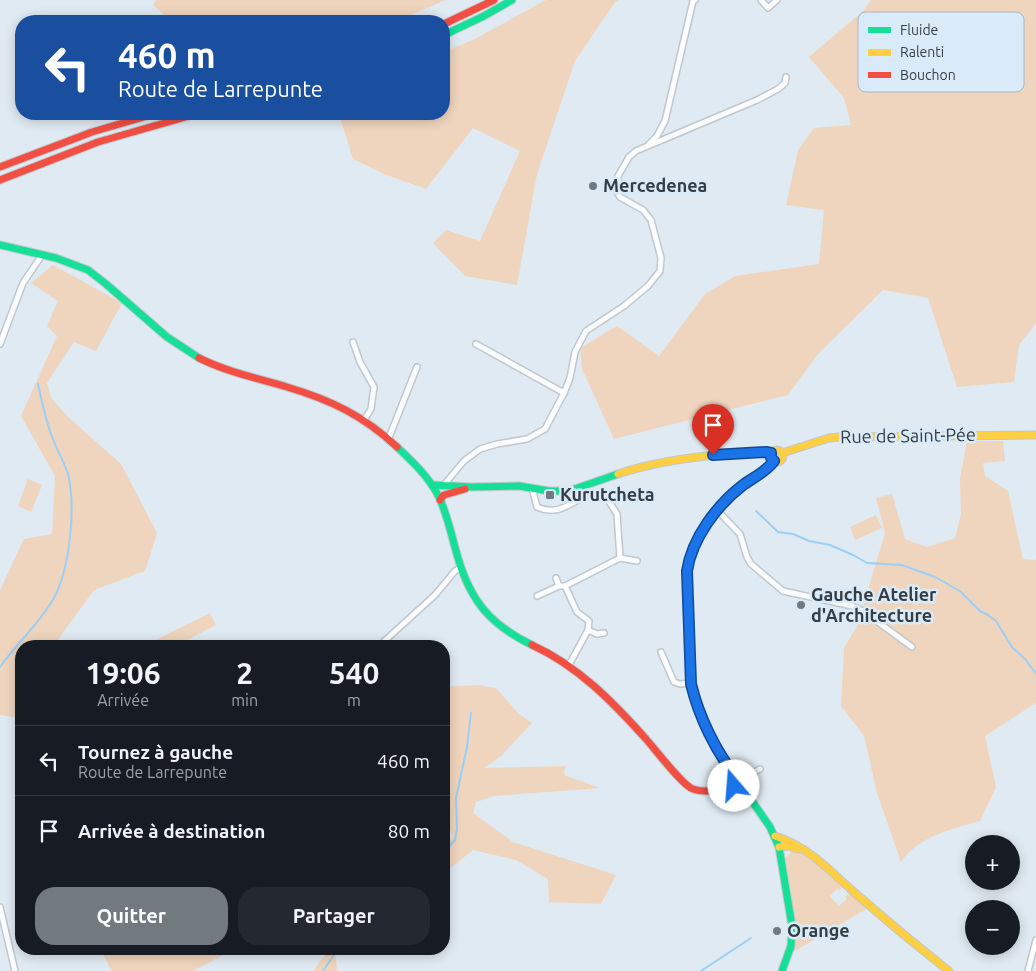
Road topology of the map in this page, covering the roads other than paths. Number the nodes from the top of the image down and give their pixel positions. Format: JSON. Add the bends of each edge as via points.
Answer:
{"nodes":[{"id":1,"x":494,"y":0,"type":"edge"},
{"id":2,"x":512,"y":0,"type":"edge"},
{"id":3,"x":695,"y":0,"type":"edge"},
{"id":4,"x":761,"y":0,"type":"edge"},
{"id":5,"x":777,"y":0,"type":"edge"},
{"id":6,"x":450,"y":21,"type":"edge"},
{"id":7,"x":450,"y":31,"type":"edge"},
{"id":8,"x":786,"y":77,"type":"dead end"},
{"id":9,"x":133,"y":120,"type":"edge"},
{"id":10,"x":175,"y":120,"type":"edge"},
{"id":11,"x":647,"y":146,"type":"junction"},
{"id":12,"x":0,"y":167,"type":"edge"},
{"id":13,"x":0,"y":180,"type":"edge"},
{"id":14,"x":0,"y":245,"type":"edge"},
{"id":15,"x":42,"y":255,"type":"junction"},
{"id":16,"x":353,"y":342,"type":"dead end"},
{"id":17,"x":0,"y":344,"type":"edge"},
{"id":18,"x":476,"y":344,"type":"dead end"},
{"id":19,"x":417,"y":367,"type":"dead end"},
{"id":20,"x":564,"y":394,"type":"junction"},
{"id":21,"x":364,"y":420,"type":"junction"},
{"id":22,"x":1036,"y":435,"type":"edge"},
{"id":23,"x":388,"y":440,"type":"junction"},
{"id":24,"x":771,"y":453,"type":"junction"},
{"id":25,"x":782,"y":453,"type":"junction"},
{"id":26,"x":774,"y":461,"type":"junction"},
{"id":27,"x":432,"y":485,"type":"junction"},
{"id":28,"x":447,"y":488,"type":"junction"},
{"id":29,"x":532,"y":488,"type":"junction"},
{"id":30,"x":440,"y":500,"type":"junction"},
{"id":31,"x":716,"y":510,"type":"junction"},
{"id":32,"x":620,"y":558,"type":"junction"},
{"id":33,"x":637,"y":561,"type":"dead end"},
{"id":34,"x":461,"y":566,"type":"junction"},
{"id":35,"x":556,"y":578,"type":"dead end"},
{"id":36,"x":559,"y":586,"type":"junction"},
{"id":37,"x":565,"y":586,"type":"junction"},
{"id":38,"x":537,"y":596,"type":"dead end"},
{"id":39,"x":588,"y":630,"type":"junction"},
{"id":40,"x":604,"y":633,"type":"dead end"},
{"id":41,"x":386,"y":640,"type":"edge"},
{"id":42,"x":912,"y":647,"type":"dead end"},
{"id":43,"x":661,"y":652,"type":"dead end"},
{"id":44,"x":569,"y":665,"type":"junction"},
{"id":45,"x":691,"y":683,"type":"junction"},
{"id":46,"x":760,"y":769,"type":"dead end"},
{"id":47,"x":737,"y":781,"type":"junction"},
{"id":48,"x":775,"y":836,"type":"junction"},
{"id":49,"x":779,"y":847,"type":"junction"},
{"id":50,"x":804,"y":850,"type":"junction"},
{"id":51,"x":0,"y":907,"type":"edge"},
{"id":52,"x":1036,"y":940,"type":"edge"},
{"id":53,"x":15,"y":971,"type":"edge"},
{"id":54,"x":782,"y":971,"type":"edge"},
{"id":55,"x":949,"y":971,"type":"edge"},
{"id":56,"x":1028,"y":971,"type":"edge"}],
"edges":[{"from":1,"to":6,"type":"main road"},
{"from":2,"to":7,"type":"main road"},
{"from":3,"to":11,"type":"street","via":[[665,121]]},
{"from":4,"to":5,"type":"street","via":[[768,8]]},
{"from":8,"to":11,"type":"street","via":[[785,83],[766,95]]},
{"from":9,"to":12,"type":"main road"},
{"from":10,"to":13,"type":"main road","via":[[98,142]]},
{"from":11,"to":20,"type":"street","via":[[629,158],[618,176],[617,186],[620,198],[643,210],[651,220],[657,235],[660,270],[648,286],[624,306],[586,331],[575,352]]},
{"from":14,"to":15,"type":"main road"},
{"from":15,"to":17,"type":"street","via":[[22,283]]},
{"from":15,"to":21,"type":"main road","via":[[70,262],[98,277],[178,345],[196,356],[226,370],[337,405]]},
{"from":16,"to":21,"type":"street","via":[[374,387],[371,409]]},
{"from":18,"to":20,"type":"street"},
{"from":19,"to":23,"type":"street"},
{"from":20,"to":28,"type":"street","via":[[545,429],[527,439],[473,453],[454,472]]},
{"from":21,"to":23,"type":"main road"},
{"from":22,"to":25,"type":"main road","name":"Rue de Saint-Pée","via":[[839,437]]},
{"from":23,"to":27,"type":"main road"},
{"from":24,"to":25,"type":"main road","via":[[775,450]]},
{"from":24,"to":26,"type":"main road"},
{"from":24,"to":29,"type":"main road","via":[[657,463],[569,491]]},
{"from":25,"to":26,"type":"main road","via":[[781,460]]},
{"from":26,"to":31,"type":"main road"},
{"from":27,"to":28,"type":"main road"},
{"from":27,"to":30,"type":"main road"},
{"from":28,"to":29,"type":"main road"},
{"from":28,"to":30,"type":"main road"},
{"from":29,"to":32,"type":"street","via":[[537,507],[546,511],[560,510],[594,492],[604,494],[618,514]]},
{"from":30,"to":34,"type":"main road"},
{"from":31,"to":42,"type":"street","via":[[740,534],[751,564],[778,587],[790,593],[852,606]]},
{"from":31,"to":45,"type":"main road","via":[[691,555],[687,571]]},
{"from":32,"to":33,"type":"street"},
{"from":32,"to":37,"type":"street"},
{"from":34,"to":41,"type":"street"},
{"from":34,"to":44,"type":"main road","via":[[481,606],[496,623]]},
{"from":35,"to":36,"type":"street"},
{"from":36,"to":37,"type":"street"},
{"from":36,"to":38,"type":"street"},
{"from":37,"to":39,"type":"street","via":[[577,612],[589,620]]},
{"from":39,"to":40,"type":"street"},
{"from":39,"to":44,"type":"street"},
{"from":43,"to":45,"type":"street","via":[[674,682]]},
{"from":44,"to":47,"type":"main road","via":[[644,736],[693,791],[715,790]]},
{"from":45,"to":47,"type":"main road","via":[[715,743]]},
{"from":46,"to":47,"type":"street"},
{"from":47,"to":48,"type":"main road","via":[[737,789],[743,788]]},
{"from":48,"to":49,"type":"main road"},
{"from":48,"to":50,"type":"main road"},
{"from":49,"to":50,"type":"main road"},
{"from":49,"to":54,"type":"main road","via":[[792,926],[791,946]]},
{"from":50,"to":55,"type":"main road"},
{"from":51,"to":53,"type":"street"},
{"from":52,"to":56,"type":"street"}]}
